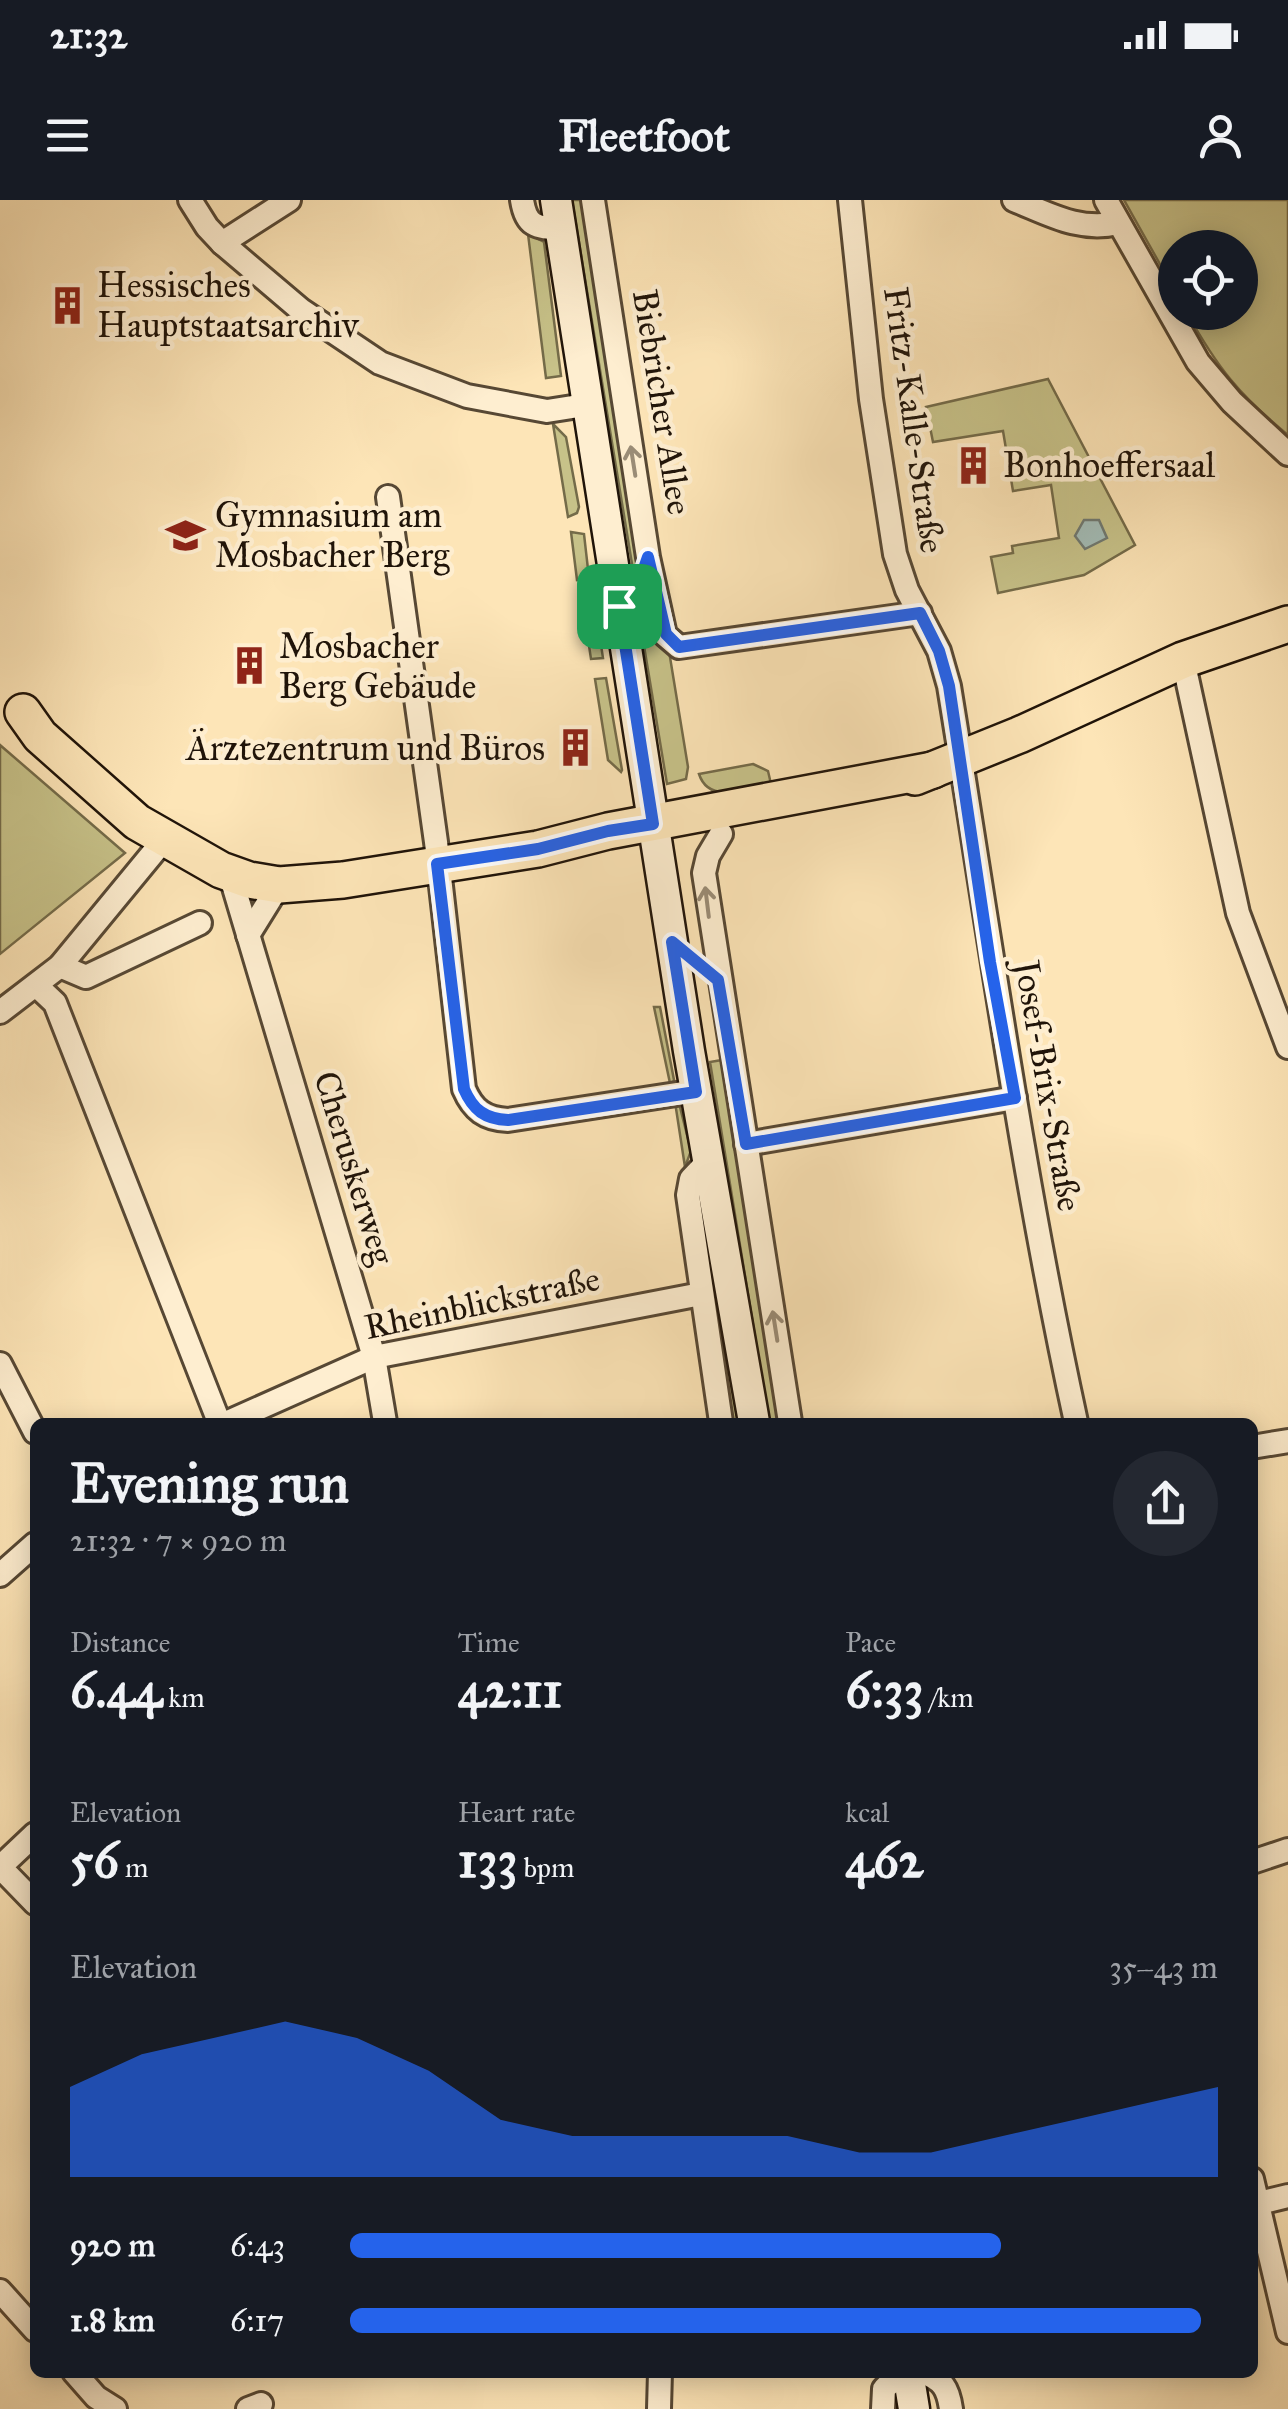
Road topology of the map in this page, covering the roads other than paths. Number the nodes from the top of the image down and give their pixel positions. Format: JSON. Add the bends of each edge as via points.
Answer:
{"nodes":[{"id":1,"x":190,"y":200,"type":"edge"},
{"id":2,"x":288,"y":200,"type":"edge"},
{"id":3,"x":522,"y":200,"type":"edge"},
{"id":4,"x":593,"y":200,"type":"edge"},
{"id":5,"x":850,"y":200,"type":"edge"},
{"id":6,"x":1014,"y":200,"type":"edge"},
{"id":7,"x":1106,"y":200,"type":"edge"},
{"id":8,"x":558,"y":214,"type":"edge"},
{"id":9,"x":1118,"y":223,"type":"junction"},
{"id":10,"x":222,"y":244,"type":"junction"},
{"id":11,"x":585,"y":405,"type":"junction"},
{"id":12,"x":1288,"y":454,"type":"edge"},
{"id":13,"x":388,"y":497,"type":"dead end"},
{"id":14,"x":648,"y":557,"type":"junction"},
{"id":15,"x":619,"y":606,"type":"junction"},
{"id":16,"x":920,"y":613,"type":"junction"},
{"id":17,"x":1288,"y":624,"type":"edge"},
{"id":18,"x":1183,"y":660,"type":"junction"},
{"id":19,"x":11,"y":702,"type":"edge"},
{"id":20,"x":947,"y":765,"type":"junction"},
{"id":21,"x":655,"y":834,"type":"junction"},
{"id":22,"x":721,"y":834,"type":"junction"},
{"id":23,"x":167,"y":836,"type":"junction"},
{"id":24,"x":437,"y":864,"type":"junction"},
{"id":25,"x":230,"y":874,"type":"junction"},
{"id":26,"x":279,"y":885,"type":"junction"},
{"id":27,"x":200,"y":923,"type":"dead end"},
{"id":28,"x":248,"y":935,"type":"junction"},
{"id":29,"x":672,"y":942,"type":"junction"},
{"id":30,"x":60,"y":966,"type":"junction"},
{"id":31,"x":718,"y":980,"type":"junction"},
{"id":32,"x":38,"y":986,"type":"junction"},
{"id":33,"x":0,"y":1012,"type":"edge"},
{"id":34,"x":1288,"y":1047,"type":"edge"},
{"id":35,"x":696,"y":1092,"type":"junction"},
{"id":36,"x":1015,"y":1098,"type":"junction"},
{"id":37,"x":746,"y":1144,"type":"junction"},
{"id":38,"x":710,"y":1159,"type":"junction"},
{"id":39,"x":701,"y":1294,"type":"junction"},
{"id":40,"x":374,"y":1357,"type":"junction"},
{"id":41,"x":0,"y":1364,"type":"edge"},
{"id":42,"x":217,"y":1418,"type":"edge"},
{"id":43,"x":237,"y":1418,"type":"edge"},
{"id":44,"x":384,"y":1418,"type":"edge"},
{"id":45,"x":720,"y":1418,"type":"edge"},
{"id":46,"x":753,"y":1418,"type":"edge"},
{"id":47,"x":789,"y":1418,"type":"edge"},
{"id":48,"x":1075,"y":1418,"type":"edge"},
{"id":49,"x":30,"y":1422,"type":"edge"},
{"id":50,"x":1288,"y":1441,"type":"edge"},
{"id":51,"x":1258,"y":1446,"type":"edge"},
{"id":52,"x":30,"y":1548,"type":"edge"},
{"id":53,"x":0,"y":1575,"type":"edge"},
{"id":54,"x":30,"y":1839,"type":"edge"},
{"id":55,"x":1288,"y":1850,"type":"edge"},
{"id":56,"x":1258,"y":1860,"type":"edge"},
{"id":57,"x":0,"y":1868,"type":"edge"},
{"id":58,"x":30,"y":1898,"type":"edge"},
{"id":59,"x":1288,"y":2196,"type":"edge"},
{"id":60,"x":1258,"y":2200,"type":"edge"},
{"id":61,"x":1259,"y":2203,"type":"junction"},
{"id":62,"x":1259,"y":2230,"type":"edge"},
{"id":63,"x":0,"y":2291,"type":"edge"},
{"id":64,"x":30,"y":2324,"type":"edge"},
{"id":65,"x":1288,"y":2332,"type":"edge"},
{"id":66,"x":79,"y":2378,"type":"edge"},
{"id":67,"x":660,"y":2378,"type":"edge"},
{"id":68,"x":896,"y":2378,"type":"edge"},
{"id":69,"x":906,"y":2378,"type":"edge"},
{"id":70,"x":936,"y":2378,"type":"edge"},
{"id":71,"x":115,"y":2409,"type":"edge"},
{"id":72,"x":659,"y":2409,"type":"edge"},
{"id":73,"x":884,"y":2409,"type":"edge"},
{"id":74,"x":914,"y":2409,"type":"edge"},
{"id":75,"x":951,"y":2409,"type":"edge"}],
"edges":[{"from":1,"to":10,"type":"street"},
{"from":2,"to":10,"type":"street"},
{"from":3,"to":8,"type":"street","via":[[537,228]]},
{"from":14,"to":4,"type":"street","name":"Biebricher Allee","one_way":true},
{"from":5,"to":16,"type":"street","name":"Fritz-Kalle-Straße","via":[[891,532]]},
{"from":6,"to":9,"type":"street","via":[[1080,226]]},
{"from":7,"to":9,"type":"street"},
{"from":8,"to":11,"type":"main road"},
{"from":9,"to":12,"type":"street","via":[[1211,380]]},
{"from":10,"to":11,"type":"street","via":[[326,329],[380,363],[467,396],[546,411]]},
{"from":11,"to":15,"type":"main road"},
{"from":13,"to":24,"type":"street"},
{"from":14,"to":15,"type":"street","name":"Biebricher Allee","via":[[638,586]]},
{"from":14,"to":16,"type":"street","via":[[666,634],[679,647]]},
{"from":15,"to":21,"type":"main road"},
{"from":16,"to":20,"type":"street","name":"Fritz-Kalle-Straße","via":[[945,668]]},
{"from":17,"to":18,"type":"main road"},
{"from":18,"to":20,"type":"main road"},
{"from":18,"to":34,"type":"street","via":[[1238,913]]},
{"from":19,"to":23,"type":"main road","via":[[130,817]]},
{"from":20,"to":21,"type":"main road"},
{"from":20,"to":22,"type":"main road"},
{"from":20,"to":36,"type":"street","name":"Josef-Brix-Straße"},
{"from":21,"to":22,"type":"main road"},
{"from":21,"to":24,"type":"main road","via":[[608,831]]},
{"from":21,"to":29,"type":"main road"},
{"from":31,"to":22,"type":"street","one_way":true,"via":[[704,873]]},
{"from":23,"to":25,"type":"main road"},
{"from":23,"to":30,"type":"street"},
{"from":24,"to":26,"type":"main road"},
{"from":24,"to":35,"type":"street","via":[[464,1089],[480,1113],[508,1120]]},
{"from":25,"to":26,"type":"main road"},
{"from":25,"to":28,"type":"street","name":"Cheruskerweg"},
{"from":26,"to":28,"type":"street"},
{"from":27,"to":30,"type":"street","via":[[86,978]]},
{"from":28,"to":40,"type":"street","name":"Cheruskerweg"},
{"from":29,"to":31,"type":"street"},
{"from":29,"to":35,"type":"main road"},
{"from":30,"to":32,"type":"street"},
{"from":31,"to":37,"type":"street"},
{"from":32,"to":33,"type":"street"},
{"from":32,"to":42,"type":"street","via":[[55,1003]]},
{"from":35,"to":38,"type":"main road"},
{"from":36,"to":37,"type":"street"},
{"from":36,"to":48,"type":"street","name":"Josef-Brix-Straße"},
{"from":47,"to":37,"type":"street","one_way":true},
{"from":38,"to":39,"type":"street","via":[[688,1186]]},
{"from":38,"to":46,"type":"main road"},
{"from":39,"to":40,"type":"street","name":"Rheinblickstraße"},
{"from":39,"to":45,"type":"street"},
{"from":40,"to":43,"type":"street","name":"Rheinblickstraße"},
{"from":40,"to":44,"type":"street","name":"Cheruskerweg"},
{"from":41,"to":49,"type":"street"},
{"from":50,"to":51,"type":"street"},
{"from":52,"to":53,"type":"street"},
{"from":54,"to":57,"type":"street"},
{"from":55,"to":56,"type":"street"},
{"from":57,"to":58,"type":"street"},
{"from":59,"to":61,"type":"street"},
{"from":60,"to":61,"type":"street"},
{"from":61,"to":62,"type":"street"},
{"from":62,"to":65,"type":"street"},
{"from":63,"to":64,"type":"street"},
{"from":66,"to":71,"type":"street"},
{"from":67,"to":72,"type":"street"},
{"from":68,"to":73,"type":"street","via":[[886,2385]]},
{"from":69,"to":74,"type":"main road"},
{"from":70,"to":75,"type":"street","via":[[946,2387]]}]}
